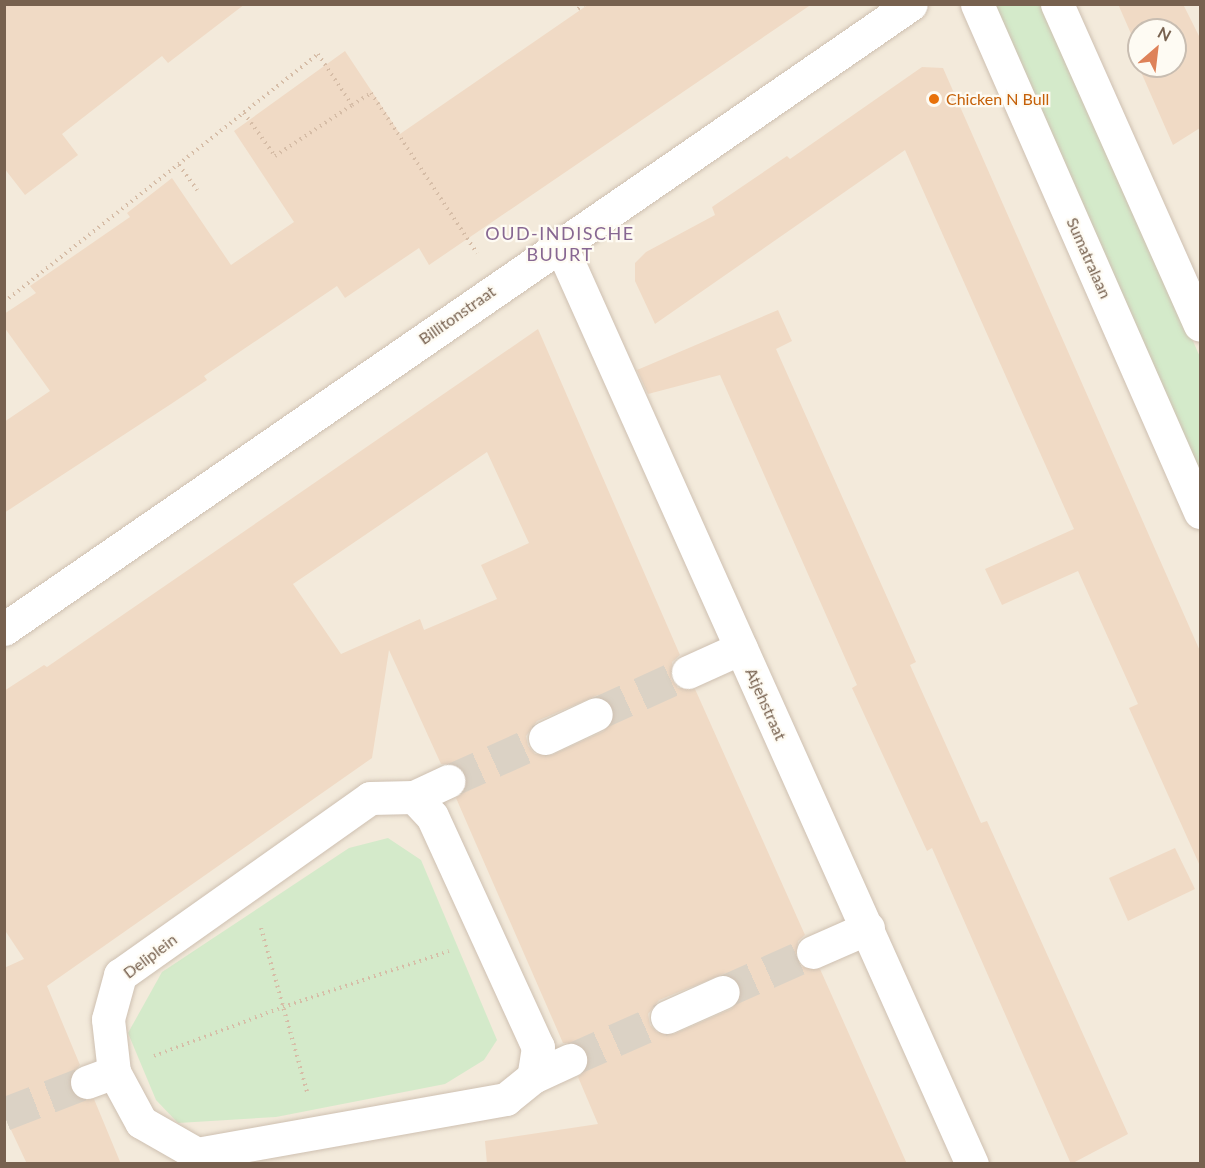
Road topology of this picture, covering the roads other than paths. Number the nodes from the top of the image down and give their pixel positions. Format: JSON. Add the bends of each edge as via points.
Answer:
{"nodes":[{"id":1,"x":910,"y":4,"type":"edge"},
{"id":2,"x":977,"y":4,"type":"edge"},
{"id":3,"x":1056,"y":4,"type":"edge"},
{"id":4,"x":560,"y":244,"type":"junction"},
{"id":5,"x":1200,"y":325,"type":"edge"},
{"id":6,"x":1200,"y":512,"type":"edge"},
{"id":7,"x":4,"y":629,"type":"edge"},
{"id":8,"x":741,"y":648,"type":"junction"},
{"id":9,"x":688,"y":672,"type":"tunnel mouth"},
{"id":10,"x":596,"y":714,"type":"tunnel mouth"},
{"id":11,"x":545,"y":738,"type":"tunnel mouth"},
{"id":12,"x":449,"y":781,"type":"tunnel mouth"},
{"id":13,"x":414,"y":797,"type":"junction"},
{"id":14,"x":868,"y":928,"type":"junction"},
{"id":15,"x":813,"y":952,"type":"tunnel mouth"},
{"id":16,"x":723,"y":992,"type":"tunnel mouth"},
{"id":17,"x":667,"y":1017,"type":"tunnel mouth"},
{"id":18,"x":570,"y":1060,"type":"tunnel mouth"},
{"id":19,"x":533,"y":1077,"type":"junction"},
{"id":20,"x":972,"y":1164,"type":"edge"}],
"edges":[{"from":1,"to":4,"type":"street","name":"Billitonstraat"},
{"from":2,"to":6,"type":"street","name":"Sumatralaan"},
{"from":3,"to":5,"type":"street"},
{"from":4,"to":7,"type":"street","name":"Billitonstraat"},
{"from":4,"to":8,"type":"street","name":"Atjehstraat"},
{"from":8,"to":9,"type":"street"},
{"from":8,"to":14,"type":"street","name":"Atjehstraat"},
{"from":10,"to":11,"type":"street"},
{"from":12,"to":13,"type":"street","name":"Deliplein"},
{"from":13,"to":19,"type":"street","via":[[432,816],[538,1047]]},
{"from":13,"to":19,"type":"street","name":"Deliplein","via":[[370,798],[120,975],[108,1019],[100,1077],[141,1122],[197,1154],[506,1099]]},
{"from":14,"to":15,"type":"street"},
{"from":14,"to":20,"type":"street","name":"Atjehstraat"},
{"from":16,"to":17,"type":"street"},
{"from":18,"to":19,"type":"street","name":"Deliplein"}]}
